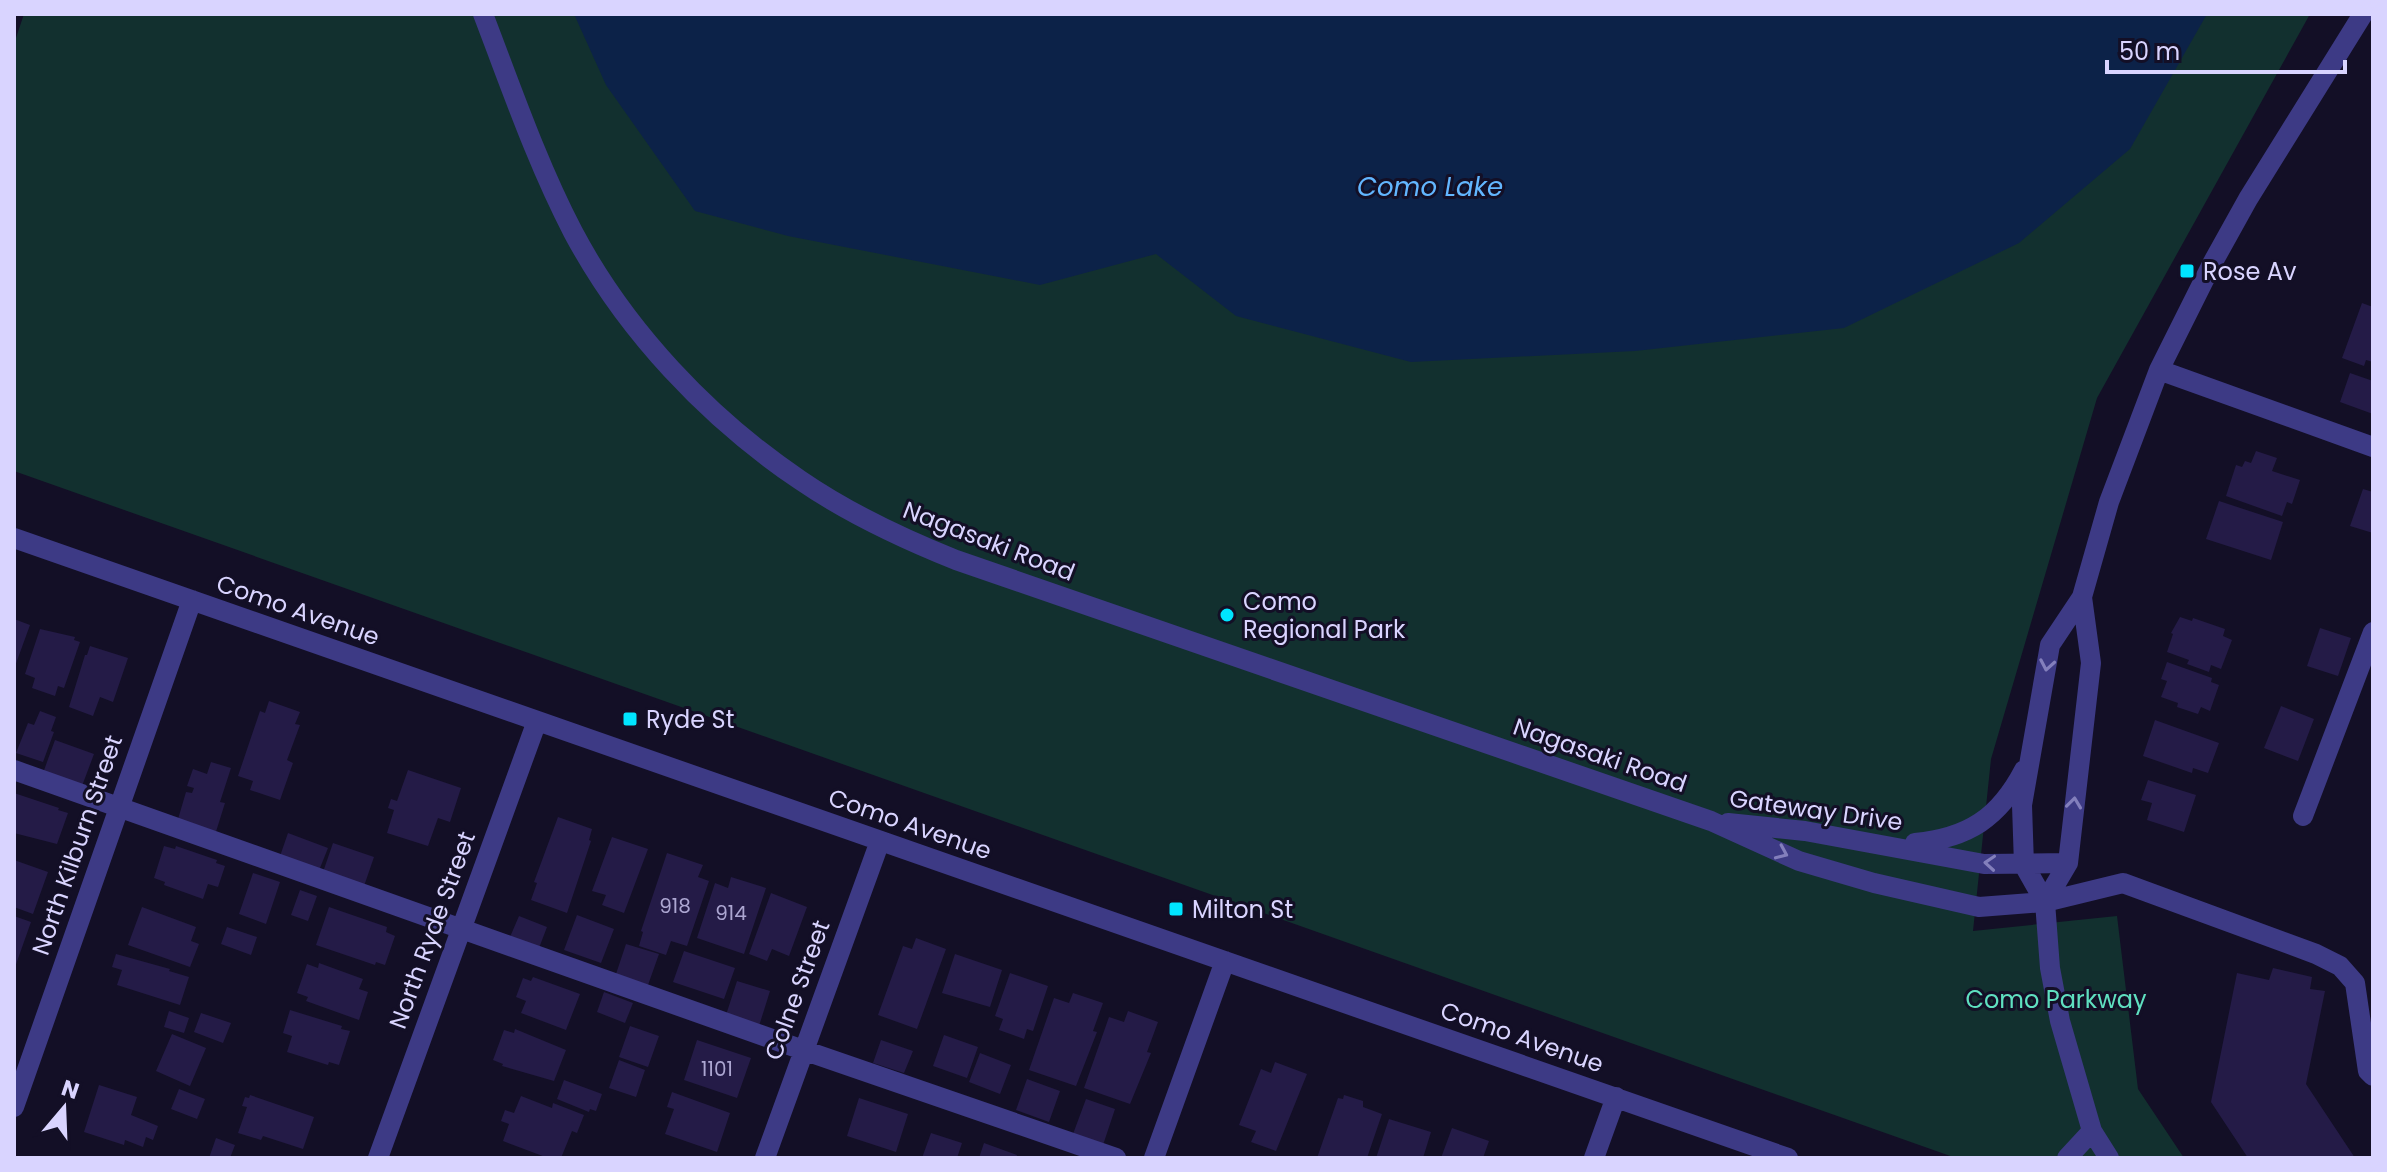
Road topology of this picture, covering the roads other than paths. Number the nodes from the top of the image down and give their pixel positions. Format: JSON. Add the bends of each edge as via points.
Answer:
{"nodes":[{"id":1,"x":483,"y":14,"type":"edge"},
{"id":2,"x":2363,"y":14,"type":"edge"},
{"id":3,"x":2159,"y":370,"type":"junction"},
{"id":4,"x":2373,"y":447,"type":"edge"},
{"id":5,"x":14,"y":538,"type":"edge"},
{"id":6,"x":2082,"y":597,"type":"junction"},
{"id":7,"x":192,"y":600,"type":"junction"},
{"id":8,"x":2373,"y":632,"type":"edge"},
{"id":9,"x":537,"y":721,"type":"junction"},
{"id":10,"x":2031,"y":756,"type":"junction"},
{"id":11,"x":14,"y":770,"type":"edge"},
{"id":12,"x":117,"y":807,"type":"junction"},
{"id":13,"x":2303,"y":816,"type":"dead end"},
{"id":14,"x":1711,"y":821,"type":"junction"},
{"id":15,"x":880,"y":841,"type":"junction"},
{"id":16,"x":1889,"y":846,"type":"junction"},
{"id":17,"x":2068,"y":863,"type":"junction"},
{"id":18,"x":2024,"y":865,"type":"junction"},
{"id":19,"x":2045,"y":902,"type":"junction"},
{"id":20,"x":459,"y":928,"type":"junction"},
{"id":21,"x":1225,"y":961,"type":"junction"},
{"id":22,"x":803,"y":1050,"type":"junction"},
{"id":23,"x":2373,"y":1076,"type":"edge"},
{"id":24,"x":1616,"y":1097,"type":"junction"},
{"id":25,"x":14,"y":1107,"type":"edge"},
{"id":26,"x":2092,"y":1131,"type":"junction"},
{"id":27,"x":378,"y":1158,"type":"edge"},
{"id":28,"x":765,"y":1158,"type":"edge"},
{"id":29,"x":1116,"y":1158,"type":"edge"},
{"id":30,"x":1154,"y":1158,"type":"edge"},
{"id":31,"x":1594,"y":1158,"type":"edge"},
{"id":32,"x":1788,"y":1158,"type":"edge"},
{"id":33,"x":2067,"y":1158,"type":"edge"},
{"id":34,"x":2109,"y":1158,"type":"edge"}],
"edges":[{"from":1,"to":14,"type":"street","name":"Nagasaki Road","via":[[548,182],[603,283],[672,370],[800,481],[905,540],[956,560]]},
{"from":2,"to":3,"type":"street","via":[[2248,199]]},
{"from":3,"to":4,"type":"street"},
{"from":3,"to":6,"type":"street","via":[[2109,502]]},
{"from":5,"to":7,"type":"street","name":"Como Avenue"},
{"from":6,"to":10,"type":"street","one_way":true,"via":[[2050,645]]},
{"from":17,"to":6,"type":"street","one_way":true,"via":[[2091,663]]},
{"from":7,"to":9,"type":"street","name":"Como Avenue"},
{"from":7,"to":12,"type":"street","name":"North Kilburn Street"},
{"from":8,"to":13,"type":"street"},
{"from":9,"to":15,"type":"street","name":"Como Avenue"},
{"from":9,"to":20,"type":"street","name":"North Ryde Street"},
{"from":10,"to":16,"type":"street","via":[[2003,804],[1979,826],[1941,841]]},
{"from":10,"to":18,"type":"street","via":[[2022,805]]},
{"from":11,"to":12,"type":"street"},
{"from":12,"to":20,"type":"street"},
{"from":12,"to":25,"type":"street","name":"North Kilburn Street"},
{"from":14,"to":16,"type":"street","name":"Gateway Drive"},
{"from":14,"to":19,"type":"street","name":"Gateway Drive","one_way":true,"via":[[1799,861],[1921,895],[1979,907]]},
{"from":15,"to":21,"type":"street","name":"Como Avenue"},
{"from":15,"to":22,"type":"street","name":"Colne Street"},
{"from":18,"to":16,"type":"street","name":"Gateway Drive","one_way":true,"via":[[1984,864]]},
{"from":17,"to":18,"type":"street","name":"Gateway Drive"},
{"from":17,"to":19,"type":"street"},
{"from":18,"to":19,"type":"street"},
{"from":19,"to":23,"type":"street","name":"Gateway Drive","via":[[2123,883],[2340,966],[2355,983]]},
{"from":19,"to":26,"type":"street","via":[[2060,1021]]},
{"from":20,"to":22,"type":"street"},
{"from":20,"to":27,"type":"street","name":"North Ryde Street"},
{"from":21,"to":24,"type":"street","name":"Como Avenue"},
{"from":21,"to":30,"type":"street"},
{"from":22,"to":28,"type":"street","name":"Colne Street"},
{"from":22,"to":29,"type":"street"},
{"from":24,"to":31,"type":"street"},
{"from":24,"to":32,"type":"street","name":"Como Avenue"},
{"from":26,"to":33,"type":"street"},
{"from":26,"to":34,"type":"street"}]}
